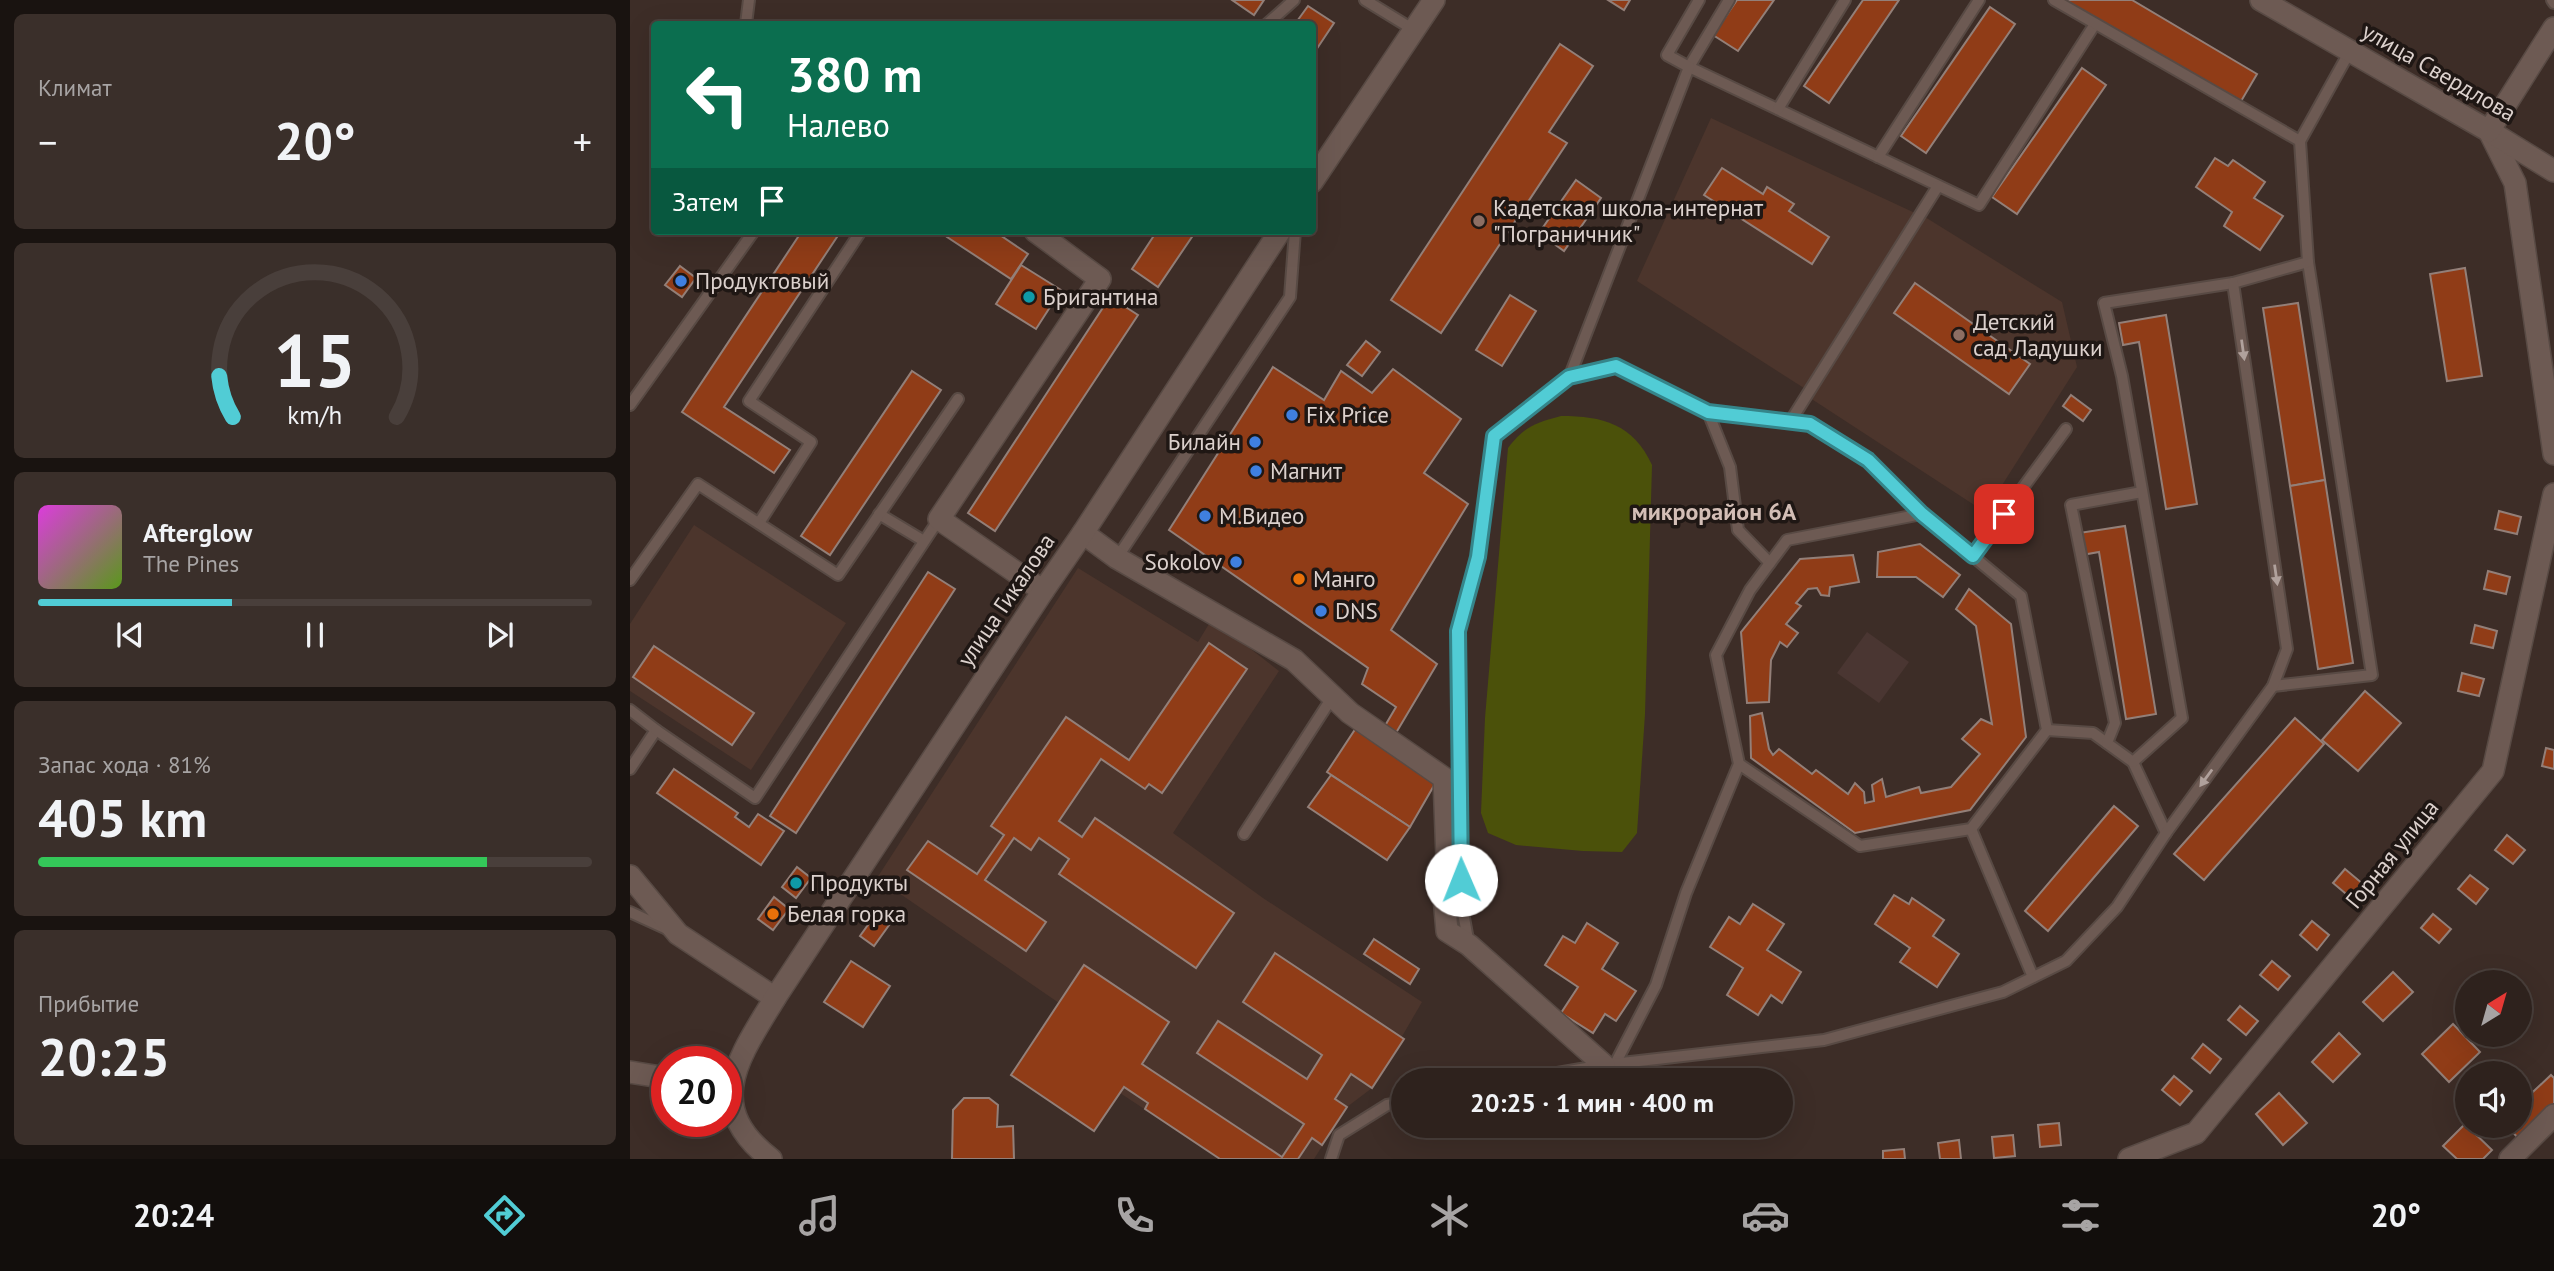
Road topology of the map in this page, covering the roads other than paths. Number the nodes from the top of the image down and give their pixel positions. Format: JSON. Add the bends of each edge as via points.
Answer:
{"nodes":[{"id":1,"x":748,"y":0,"type":"edge"},
{"id":2,"x":1294,"y":0,"type":"edge"},
{"id":3,"x":1365,"y":0,"type":"edge"},
{"id":4,"x":1434,"y":0,"type":"edge"},
{"id":5,"x":1699,"y":0,"type":"edge"},
{"id":6,"x":1730,"y":0,"type":"edge"},
{"id":7,"x":1845,"y":0,"type":"edge"},
{"id":8,"x":1979,"y":0,"type":"edge"},
{"id":9,"x":2054,"y":0,"type":"edge"},
{"id":10,"x":2261,"y":0,"type":"edge"},
{"id":11,"x":746,"y":21,"type":"edge"},
{"id":12,"x":1270,"y":21,"type":"edge"},
{"id":13,"x":2095,"y":24,"type":"junction"},
{"id":14,"x":2554,"y":28,"type":"edge"},
{"id":15,"x":1414,"y":30,"type":"junction"},
{"id":16,"x":2350,"y":51,"type":"junction"},
{"id":17,"x":1689,"y":67,"type":"junction"},
{"id":18,"x":1778,"y":109,"type":"junction"},
{"id":19,"x":2489,"y":131,"type":"junction"},
{"id":20,"x":2300,"y":141,"type":"junction"},
{"id":21,"x":1878,"y":157,"type":"junction"},
{"id":22,"x":2554,"y":171,"type":"edge"},
{"id":23,"x":1316,"y":176,"type":"edge"},
{"id":24,"x":1938,"y":186,"type":"junction"},
{"id":25,"x":751,"y":235,"type":"edge"},
{"id":26,"x":858,"y":235,"type":"edge"},
{"id":27,"x":1043,"y":235,"type":"edge"},
{"id":28,"x":1277,"y":235,"type":"edge"},
{"id":29,"x":1295,"y":235,"type":"edge"},
{"id":30,"x":2308,"y":262,"type":"junction"},
{"id":31,"x":2233,"y":283,"type":"junction"},
{"id":32,"x":1569,"y":377,"type":"junction"},
{"id":33,"x":958,"y":399,"type":"dead end"},
{"id":34,"x":630,"y":405,"type":"edge"},
{"id":35,"x":1708,"y":412,"type":"junction"},
{"id":36,"x":1790,"y":422,"type":"junction"},
{"id":37,"x":2066,"y":429,"type":"dead end"},
{"id":38,"x":2554,"y":454,"type":"edge"},
{"id":39,"x":2142,"y":492,"type":"junction"},
{"id":40,"x":2554,"y":494,"type":"edge"},
{"id":41,"x":880,"y":514,"type":"junction"},
{"id":42,"x":1922,"y":514,"type":"junction"},
{"id":43,"x":939,"y":519,"type":"junction"},
{"id":44,"x":759,"y":523,"type":"junction"},
{"id":45,"x":1083,"y":533,"type":"junction"},
{"id":46,"x":924,"y":541,"type":"junction"},
{"id":47,"x":1973,"y":556,"type":"junction"},
{"id":48,"x":1117,"y":558,"type":"junction"},
{"id":49,"x":1770,"y":563,"type":"junction"},
{"id":50,"x":630,"y":580,"type":"edge"},
{"id":51,"x":1042,"y":591,"type":"junction"},
{"id":52,"x":2273,"y":686,"type":"junction"},
{"id":53,"x":1333,"y":696,"type":"junction"},
{"id":54,"x":630,"y":710,"type":"edge"},
{"id":55,"x":656,"y":730,"type":"junction"},
{"id":56,"x":2047,"y":730,"type":"junction"},
{"id":57,"x":2107,"y":743,"type":"junction"},
{"id":58,"x":2133,"y":762,"type":"junction"},
{"id":59,"x":1739,"y":764,"type":"junction"},
{"id":60,"x":630,"y":769,"type":"edge"},
{"id":61,"x":1972,"y":829,"type":"junction"},
{"id":62,"x":2166,"y":832,"type":"junction"},
{"id":63,"x":1244,"y":834,"type":"dead end"},
{"id":64,"x":630,"y":876,"type":"edge"},
{"id":65,"x":630,"y":912,"type":"edge"},
{"id":66,"x":678,"y":934,"type":"junction"},
{"id":67,"x":1469,"y":946,"type":"junction"},
{"id":68,"x":2033,"y":977,"type":"junction"},
{"id":69,"x":775,"y":998,"type":"junction"},
{"id":70,"x":742,"y":1054,"type":"edge"},
{"id":71,"x":1609,"y":1064,"type":"junction"},
{"id":72,"x":1586,"y":1068,"type":"edge"},
{"id":73,"x":630,"y":1072,"type":"edge"},
{"id":74,"x":651,"y":1075,"type":"edge"},
{"id":75,"x":1391,"y":1104,"type":"edge"},
{"id":76,"x":2554,"y":1115,"type":"edge"},
{"id":77,"x":742,"y":1127,"type":"edge"},
{"id":78,"x":771,"y":1159,"type":"edge"},
{"id":79,"x":1331,"y":1159,"type":"edge"},
{"id":80,"x":2129,"y":1159,"type":"edge"},
{"id":81,"x":2510,"y":1159,"type":"edge"}],
"edges":[{"from":1,"to":11,"type":"lane"},
{"from":2,"to":12,"type":"lane"},
{"from":3,"to":15,"type":"lane"},
{"from":4,"to":15,"type":"street"},
{"from":5,"to":17,"type":"lane","via":[[1667,55]]},
{"from":6,"to":17,"type":"lane"},
{"from":7,"to":18,"type":"lane"},
{"from":8,"to":21,"type":"lane"},
{"from":9,"to":13,"type":"lane"},
{"from":10,"to":16,"type":"street","name":"улица Свердлова"},
{"from":13,"to":20,"type":"lane"},
{"from":13,"to":24,"type":"lane","via":[[1979,205]]},
{"from":14,"to":19,"type":"street"},
{"from":15,"to":23,"type":"street"},
{"from":16,"to":19,"type":"street","name":"улица Свердлова"},
{"from":16,"to":20,"type":"lane"},
{"from":17,"to":18,"type":"lane"},
{"from":17,"to":32,"type":"lane"},
{"from":18,"to":21,"type":"lane"},
{"from":19,"to":22,"type":"street","name":"улица Свердлова"},
{"from":19,"to":38,"type":"street","via":[[2515,183]]},
{"from":20,"to":30,"type":"lane"},
{"from":21,"to":24,"type":"lane"},
{"from":24,"to":36,"type":"lane"},
{"from":25,"to":34,"type":"lane"},
{"from":26,"to":44,"type":"lane","via":[[749,401],[811,442]]},
{"from":27,"to":43,"type":"street","via":[[1100,279]]},
{"from":28,"to":45,"type":"street","name":"улица Гикалова"},
{"from":29,"to":48,"type":"lane","via":[[1290,298]]},
{"from":30,"to":31,"type":"lane"},
{"from":30,"to":52,"type":"lane","via":[[2372,675]]},
{"from":31,"to":39,"type":"lane","via":[[2104,303]]},
{"from":31,"to":52,"type":"lane","one_way":true,"via":[[2287,649]]},
{"from":32,"to":35,"type":"lane","via":[[1616,366]]},
{"from":32,"to":67,"type":"lane","via":[[1494,436],[1478,557],[1458,631],[1462,907]]},
{"from":33,"to":41,"type":"lane"},
{"from":35,"to":36,"type":"lane"},
{"from":35,"to":49,"type":"lane","via":[[1730,467],[1738,530]]},
{"from":36,"to":42,"type":"lane","via":[[1810,424],[1868,460]]},
{"from":37,"to":47,"type":"lane"},
{"from":39,"to":57,"type":"lane","via":[[2071,505],[2115,723]]},
{"from":39,"to":58,"type":"lane","via":[[2182,718]]},
{"from":40,"to":80,"type":"street","name":"Горная улица","via":[[2493,771],[2196,1133]]},
{"from":41,"to":44,"type":"lane","via":[[838,575]]},
{"from":41,"to":46,"type":"lane"},
{"from":42,"to":47,"type":"lane"},
{"from":42,"to":49,"type":"lane","via":[[1787,540]]},
{"from":43,"to":46,"type":"lane"},
{"from":43,"to":51,"type":"street"},
{"from":44,"to":50,"type":"lane","via":[[698,484]]},
{"from":45,"to":48,"type":"street"},
{"from":45,"to":51,"type":"street","name":"улица Гикалова"},
{"from":46,"to":55,"type":"lane","via":[[755,798]]},
{"from":47,"to":56,"type":"lane","via":[[2021,596]]},
{"from":48,"to":53,"type":"street","via":[[1294,660]]},
{"from":49,"to":59,"type":"lane","via":[[1750,590],[1716,655]]},
{"from":51,"to":69,"type":"street","name":"улица Гикалова"},
{"from":52,"to":62,"type":"lane","one_way":true},
{"from":53,"to":63,"type":"lane"},
{"from":53,"to":67,"type":"street","via":[[1350,713],[1444,778],[1447,931]]},
{"from":54,"to":55,"type":"lane"},
{"from":55,"to":60,"type":"lane"},
{"from":56,"to":57,"type":"lane","via":[[2093,733]]},
{"from":56,"to":61,"type":"lane"},
{"from":57,"to":58,"type":"lane"},
{"from":58,"to":62,"type":"lane"},
{"from":59,"to":61,"type":"lane","via":[[1860,846]]},
{"from":59,"to":71,"type":"lane","via":[[1686,893],[1656,985]]},
{"from":61,"to":68,"type":"lane"},
{"from":62,"to":68,"type":"lane","via":[[2117,907],[2066,961]]},
{"from":64,"to":66,"type":"street"},
{"from":65,"to":66,"type":"lane"},
{"from":66,"to":69,"type":"street"},
{"from":67,"to":71,"type":"street"},
{"from":68,"to":71,"type":"lane","via":[[2003,992],[1824,1040]]},
{"from":69,"to":70,"type":"street","name":"улица Гикалова"},
{"from":71,"to":72,"type":"lane"},
{"from":73,"to":74,"type":"street"},
{"from":75,"to":79,"type":"lane","via":[[1339,1135]]},
{"from":76,"to":81,"type":"street"},
{"from":77,"to":78,"type":"street","via":[[754,1146]]}]}
